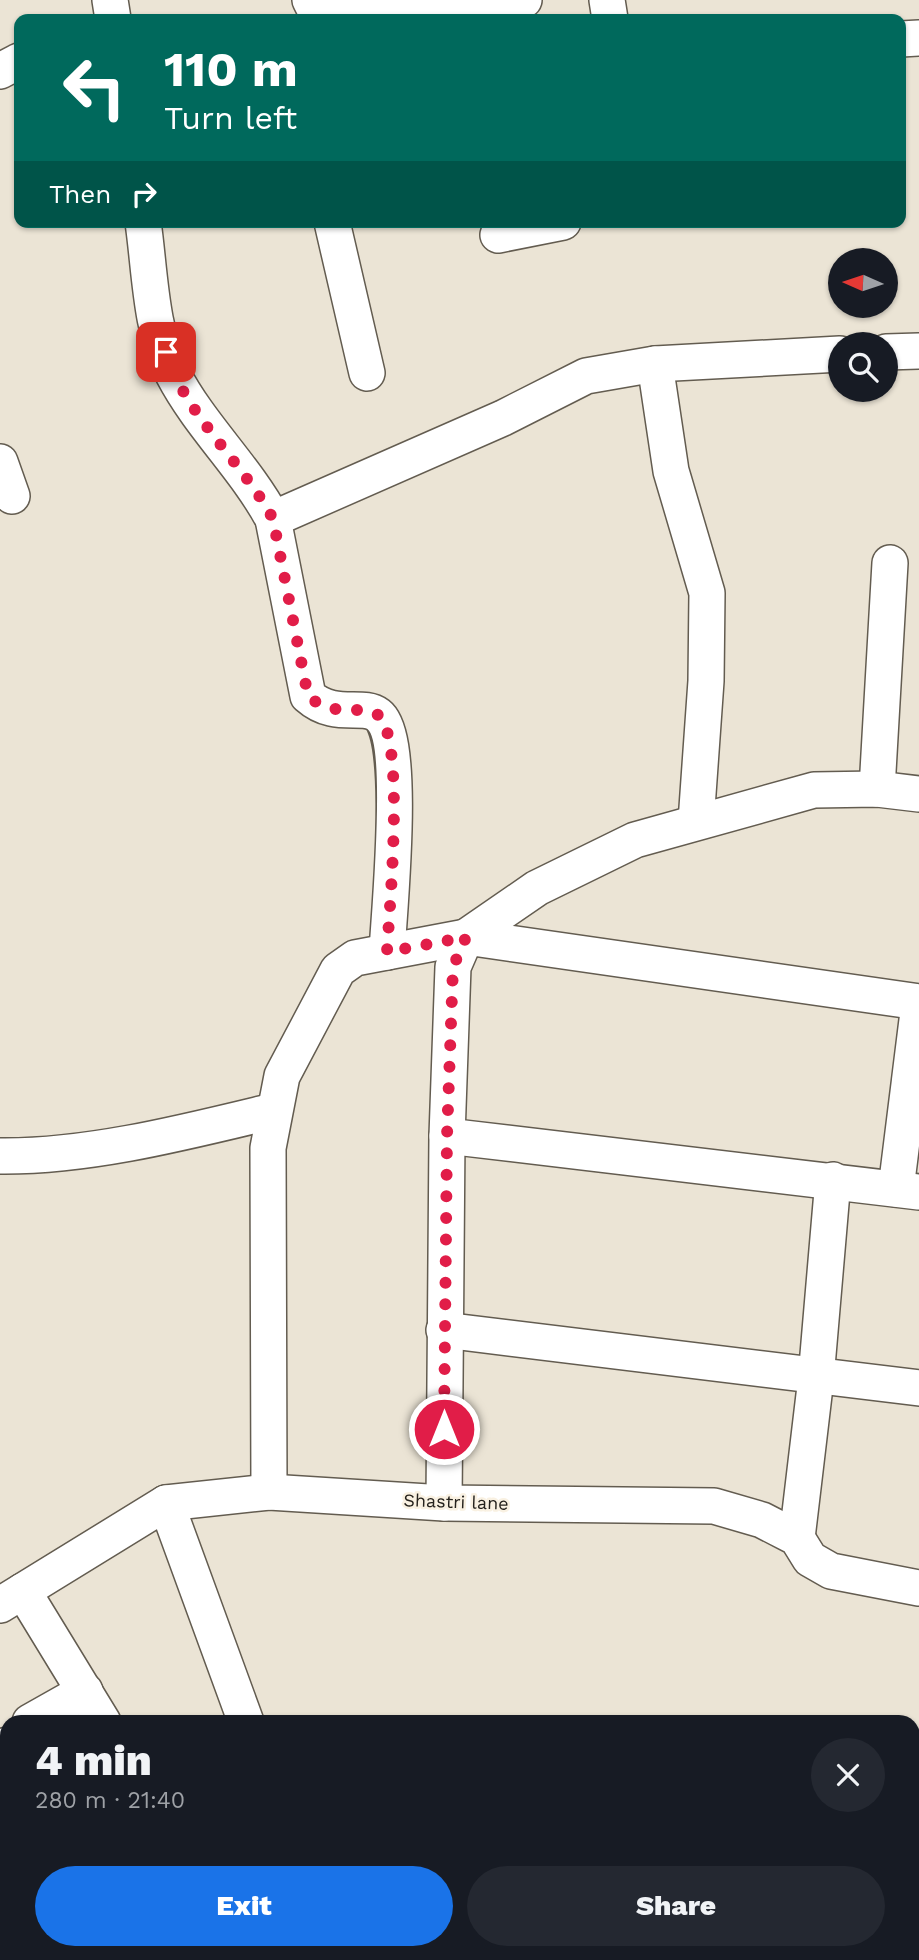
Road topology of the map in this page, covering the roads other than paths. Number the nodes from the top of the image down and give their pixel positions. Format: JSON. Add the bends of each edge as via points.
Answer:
{"nodes":[{"id":1,"x":524,"y":0,"type":"edge"},
{"id":2,"x":433,"y":5,"type":"edge"},
{"id":3,"x":312,"y":8,"type":"edge"},
{"id":4,"x":144,"y":228,"type":"edge"},
{"id":5,"x":333,"y":228,"type":"edge"},
{"id":6,"x":533,"y":228,"type":"edge"},
{"id":7,"x":498,"y":235,"type":"dead end"},
{"id":8,"x":919,"y":351,"type":"edge"},
{"id":9,"x":898,"y":352,"type":"edge"},
{"id":10,"x":828,"y":356,"type":"edge"},
{"id":11,"x":655,"y":364,"type":"junction"},
{"id":12,"x":367,"y":373,"type":"dead end"},
{"id":13,"x":0,"y":462,"type":"edge"},
{"id":14,"x":12,"y":496,"type":"dead end"},
{"id":15,"x":273,"y":519,"type":"junction"},
{"id":16,"x":890,"y":563,"type":"dead end"},
{"id":17,"x":877,"y":789,"type":"junction"},
{"id":18,"x":919,"y":794,"type":"edge"},
{"id":19,"x":696,"y":822,"type":"junction"},
{"id":20,"x":466,"y":937,"type":"junction"},
{"id":21,"x":387,"y":952,"type":"junction"},
{"id":22,"x":919,"y":1003,"type":"edge"},
{"id":23,"x":273,"y":1111,"type":"junction"},
{"id":24,"x":447,"y":1136,"type":"junction"},
{"id":25,"x":0,"y":1156,"type":"edge"},
{"id":26,"x":833,"y":1180,"type":"junction"},
{"id":27,"x":908,"y":1191,"type":"edge"},
{"id":28,"x":444,"y":1330,"type":"junction"},
{"id":29,"x":816,"y":1378,"type":"junction"},
{"id":30,"x":919,"y":1388,"type":"edge"},
{"id":31,"x":269,"y":1492,"type":"junction"},
{"id":32,"x":166,"y":1503,"type":"junction"},
{"id":33,"x":444,"y":1503,"type":"junction"},
{"id":34,"x":797,"y":1538,"type":"junction"},
{"id":35,"x":919,"y":1588,"type":"edge"},
{"id":36,"x":11,"y":1598,"type":"edge"},
{"id":37,"x":85,"y":1691,"type":"junction"},
{"id":38,"x":42,"y":1715,"type":"edge"},
{"id":39,"x":99,"y":1715,"type":"edge"},
{"id":40,"x":243,"y":1715,"type":"edge"}],
"edges":[{"from":1,"to":2,"type":"street"},
{"from":2,"to":3,"type":"street"},
{"from":4,"to":15,"type":"street","via":[[159,332],[172,372]]},
{"from":5,"to":12,"type":"street"},
{"from":6,"to":7,"type":"street"},
{"from":8,"to":9,"type":"street"},
{"from":10,"to":11,"type":"street"},
{"from":11,"to":15,"type":"street","via":[[586,376],[503,418]]},
{"from":11,"to":19,"type":"street","via":[[671,471],[707,593]]},
{"from":13,"to":14,"type":"street"},
{"from":15,"to":21,"type":"street","via":[[308,696],[321,708],[375,712],[386,722],[392,744],[395,768]]},
{"from":16,"to":17,"type":"street"},
{"from":17,"to":18,"type":"street"},
{"from":17,"to":19,"type":"street","via":[[814,790]]},
{"from":19,"to":20,"type":"street","via":[[635,840],[537,888]]},
{"from":20,"to":21,"type":"street"},
{"from":20,"to":22,"type":"street"},
{"from":20,"to":24,"type":"street","via":[[453,967]]},
{"from":21,"to":23,"type":"street","via":[[355,958],[338,970],[282,1076]]},
{"from":22,"to":27,"type":"street"},
{"from":23,"to":25,"type":"street","via":[[192,1131],[36,1157]]},
{"from":23,"to":31,"type":"street","via":[[268,1148]]},
{"from":24,"to":26,"type":"street"},
{"from":24,"to":28,"type":"street"},
{"from":26,"to":27,"type":"street"},
{"from":26,"to":29,"type":"street"},
{"from":28,"to":29,"type":"street"},
{"from":28,"to":33,"type":"street"},
{"from":29,"to":30,"type":"street"},
{"from":29,"to":34,"type":"street"},
{"from":31,"to":32,"type":"street","name":"Shastri lane"},
{"from":31,"to":33,"type":"street","name":"Shastri lane"},
{"from":32,"to":36,"type":"street","name":"Shastri lane"},
{"from":32,"to":40,"type":"street"},
{"from":33,"to":34,"type":"street","name":"Shastri lane","via":[[714,1506],[762,1520]]},
{"from":34,"to":35,"type":"street","name":"Shastri lane","via":[[810,1559],[831,1571]]},
{"from":36,"to":37,"type":"street"},
{"from":37,"to":38,"type":"street"},
{"from":37,"to":39,"type":"street"}]}
